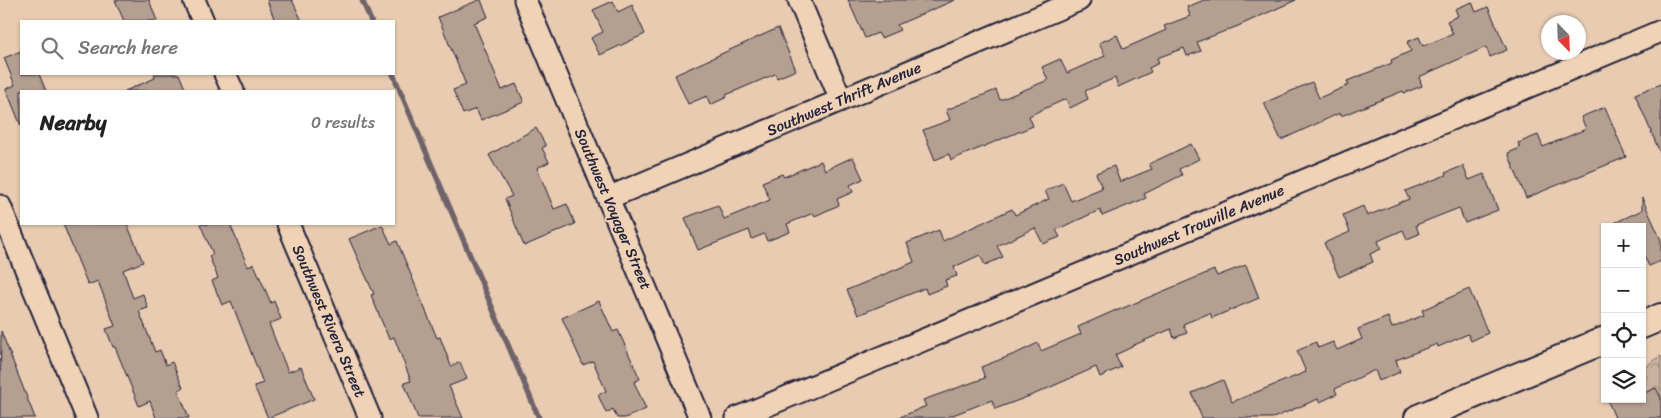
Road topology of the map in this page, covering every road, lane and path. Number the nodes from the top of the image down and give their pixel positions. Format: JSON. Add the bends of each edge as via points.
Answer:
{"nodes":[{"id":1,"x":194,"y":0,"type":"edge"},
{"id":2,"x":525,"y":0,"type":"edge"},
{"id":3,"x":799,"y":0,"type":"edge"},
{"id":4,"x":1075,"y":1,"type":"edge"},
{"id":5,"x":203,"y":20,"type":"edge"},
{"id":6,"x":1661,"y":31,"type":"edge"},
{"id":7,"x":225,"y":75,"type":"edge"},
{"id":8,"x":232,"y":90,"type":"edge"},
{"id":9,"x":841,"y":100,"type":"junction"},
{"id":10,"x":608,"y":198,"type":"junction"},
{"id":11,"x":0,"y":206,"type":"edge"},
{"id":12,"x":288,"y":225,"type":"edge"},
{"id":13,"x":1661,"y":317,"type":"edge"},
{"id":14,"x":1646,"y":323,"type":"edge"},
{"id":15,"x":1601,"y":342,"type":"edge"},
{"id":16,"x":87,"y":418,"type":"edge"},
{"id":17,"x":370,"y":418,"type":"edge"},
{"id":18,"x":700,"y":418,"type":"edge"},
{"id":19,"x":737,"y":418,"type":"edge"},
{"id":20,"x":1418,"y":418,"type":"edge"}],
"edges":[{"from":1,"to":5,"type":"street"},
{"from":2,"to":10,"type":"street","name":"Southwest Voyager Street"},
{"from":3,"to":9,"type":"street"},
{"from":4,"to":9,"type":"street","name":"Southwest Thrift Avenue"},
{"from":6,"to":19,"type":"street","name":"Southwest Trouville Avenue"},
{"from":7,"to":8,"type":"street"},
{"from":9,"to":10,"type":"street","name":"Southwest Thrift Avenue"},
{"from":10,"to":18,"type":"street","name":"Southwest Voyager Street"},
{"from":11,"to":16,"type":"street"},
{"from":12,"to":17,"type":"street","name":"Southwest Rivera Street"},
{"from":13,"to":14,"type":"street"},
{"from":15,"to":20,"type":"street"}]}
